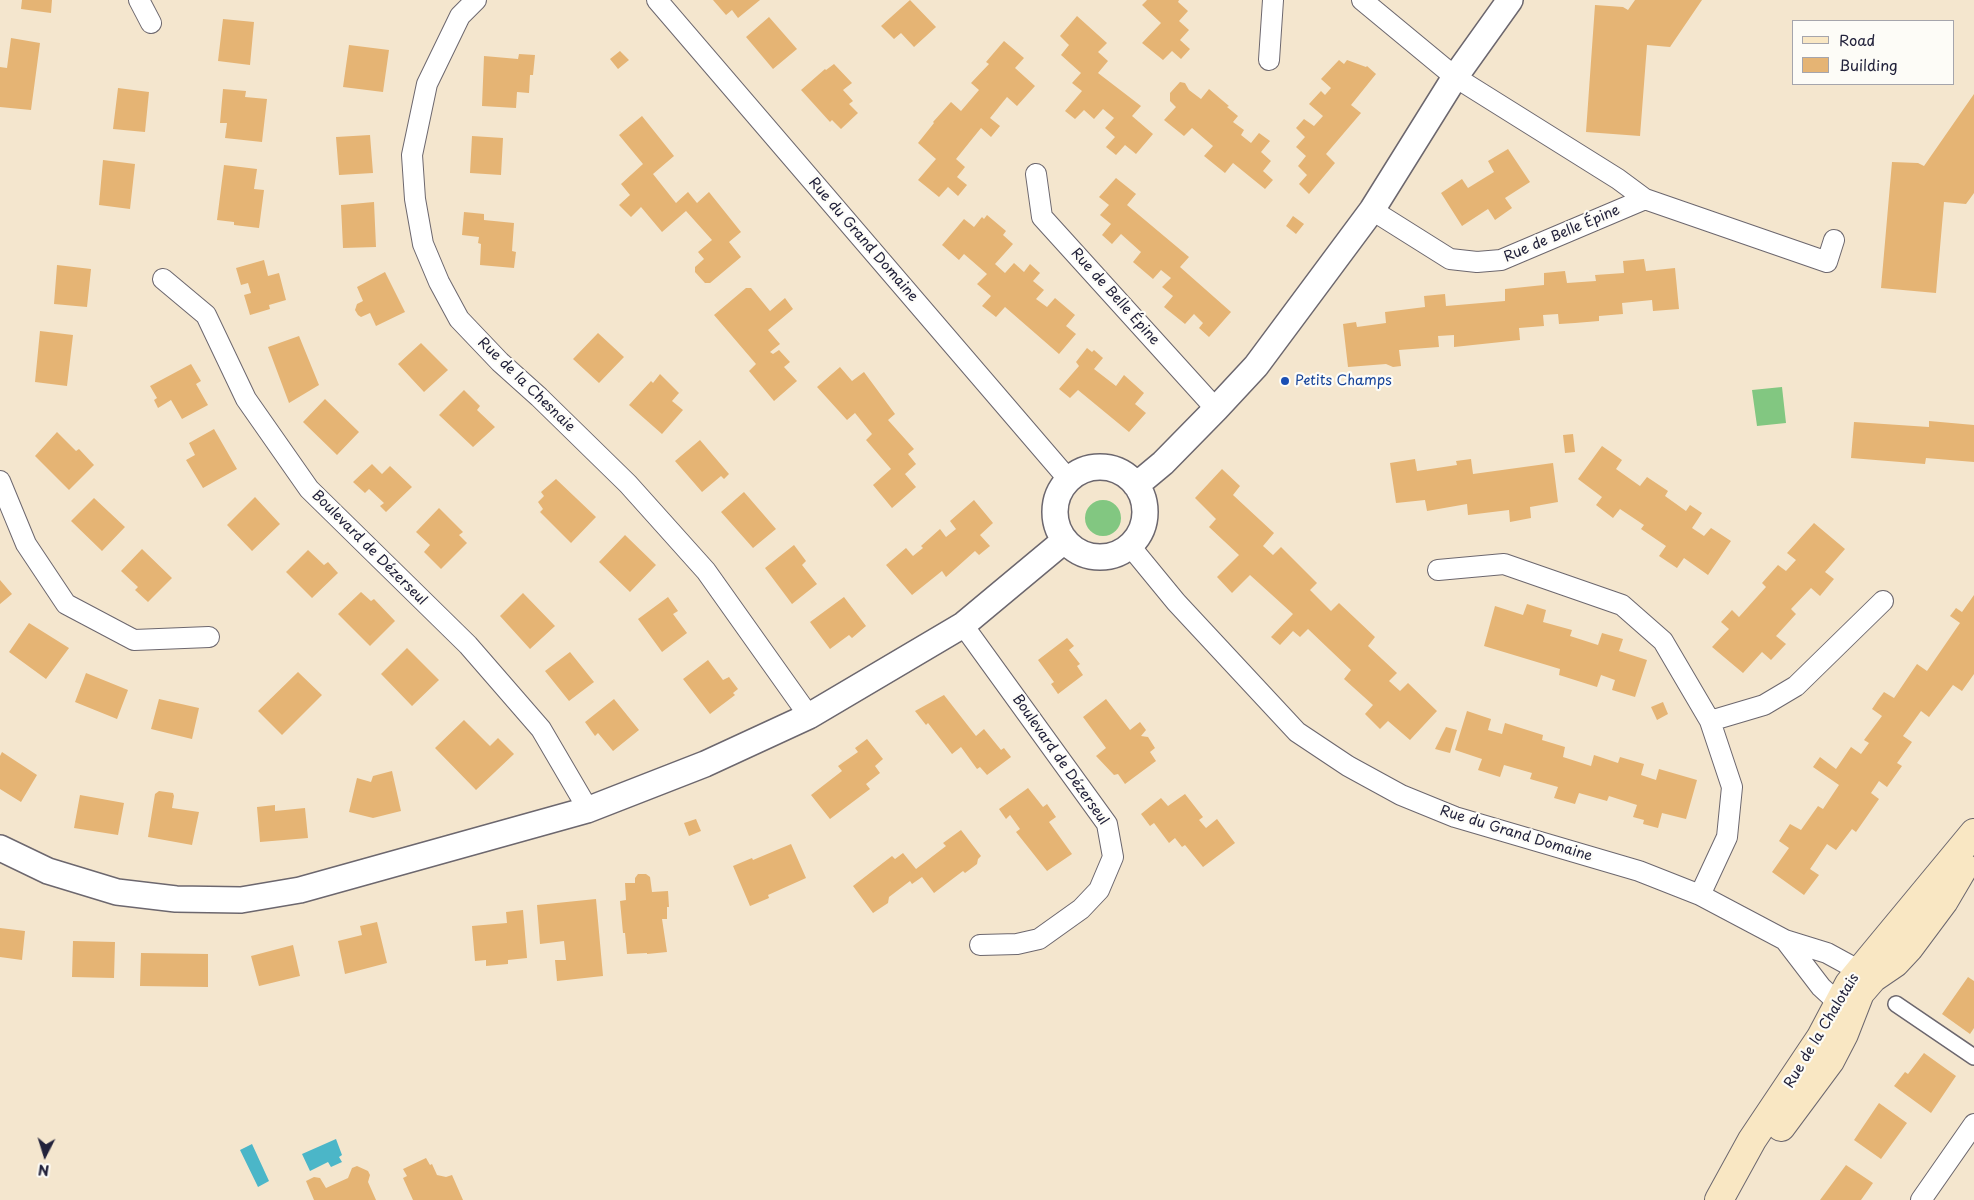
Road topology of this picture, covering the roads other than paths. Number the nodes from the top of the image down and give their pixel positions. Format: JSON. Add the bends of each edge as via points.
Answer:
{"nodes":[{"id":1,"x":139,"y":0,"type":"edge"},
{"id":2,"x":476,"y":0,"type":"edge"},
{"id":3,"x":657,"y":0,"type":"edge"},
{"id":4,"x":1273,"y":0,"type":"edge"},
{"id":5,"x":1362,"y":0,"type":"edge"},
{"id":6,"x":1510,"y":0,"type":"edge"},
{"id":7,"x":151,"y":24,"type":"dead end"},
{"id":8,"x":1269,"y":60,"type":"dead end"},
{"id":9,"x":1455,"y":77,"type":"junction"},
{"id":10,"x":1036,"y":174,"type":"dead end"},
{"id":11,"x":1645,"y":199,"type":"junction"},
{"id":12,"x":1372,"y":210,"type":"junction"},
{"id":13,"x":1834,"y":240,"type":"dead end"},
{"id":14,"x":163,"y":279,"type":"dead end"},
{"id":15,"x":1216,"y":409,"type":"junction"},
{"id":16,"x":0,"y":480,"type":"edge"},
{"id":17,"x":1069,"y":480,"type":"junction"},
{"id":18,"x":1135,"y":484,"type":"junction"},
{"id":19,"x":1065,"y":540,"type":"junction"},
{"id":20,"x":1130,"y":546,"type":"junction"},
{"id":21,"x":1438,"y":570,"type":"dead end"},
{"id":22,"x":1883,"y":601,"type":"dead end"},
{"id":23,"x":963,"y":625,"type":"junction"},
{"id":24,"x":209,"y":637,"type":"dead end"},
{"id":25,"x":810,"y":716,"type":"junction"},
{"id":26,"x":1710,"y":721,"type":"junction"},
{"id":27,"x":587,"y":810,"type":"junction"},
{"id":28,"x":1974,"y":833,"type":"edge"},
{"id":29,"x":1974,"y":847,"type":"edge"},
{"id":30,"x":0,"y":848,"type":"edge"},
{"id":31,"x":1700,"y":895,"type":"junction"},
{"id":32,"x":1785,"y":940,"type":"junction"},
{"id":33,"x":980,"y":945,"type":"dead end"},
{"id":34,"x":1866,"y":974,"type":"junction"},
{"id":35,"x":1896,"y":1004,"type":"dead end"},
{"id":36,"x":1845,"y":1009,"type":"junction"},
{"id":37,"x":1974,"y":1056,"type":"edge"},
{"id":38,"x":1974,"y":1124,"type":"edge"},
{"id":39,"x":1721,"y":1197,"type":"edge"},
{"id":40,"x":1921,"y":1200,"type":"edge"}],
"edges":[{"from":1,"to":7,"type":"street"},
{"from":2,"to":25,"type":"street","name":"Rue de la Chesnaie","via":[[460,16],[427,84],[412,155],[423,244],[439,282],[459,319],[628,484],[706,571]]},
{"from":3,"to":17,"type":"street","name":"Rue du Grand Domaine"},
{"from":4,"to":8,"type":"street"},
{"from":5,"to":9,"type":"street","name":"Rue de Belle Épine"},
{"from":6,"to":9,"type":"street"},
{"from":9,"to":11,"type":"street","name":"Rue de Belle Épine"},
{"from":9,"to":12,"type":"street"},
{"from":10,"to":15,"type":"street","name":"Rue de Belle Épine","via":[[1042,217]]},
{"from":11,"to":12,"type":"street","name":"Rue de Belle Épine","via":[[1502,260],[1476,262],[1450,259]]},
{"from":11,"to":13,"type":"street","name":"Rue de Belle Épine","via":[[1827,262]]},
{"from":12,"to":15,"type":"street","via":[[1256,366]]},
{"from":14,"to":27,"type":"street","name":"Boulevard de Dézerseul","via":[[206,314],[246,399],[309,489],[468,645],[541,729]]},
{"from":15,"to":18,"type":"street","via":[[1162,463]]},
{"from":16,"to":24,"type":"street","via":[[26,544],[66,604],[134,640]]},
{"from":17,"to":18,"type":"street","via":[[1085,470],[1099,467],[1113,468]]},
{"from":17,"to":19,"type":"street","via":[[1057,499],[1055,513]]},
{"from":18,"to":20,"type":"street","via":[[1146,509],[1139,536]]},
{"from":19,"to":20,"type":"street","via":[[1076,550],[1103,557],[1117,554]]},
{"from":19,"to":23,"type":"street"},
{"from":20,"to":31,"type":"street","name":"Rue du Grand Domaine","via":[[1176,602],[1297,732],[1348,766],[1401,795],[1456,818],[1639,871]]},
{"from":21,"to":26,"type":"street","via":[[1504,564],[1622,605],[1663,640]]},
{"from":22,"to":26,"type":"street","via":[[1796,686],[1764,705]]},
{"from":23,"to":25,"type":"street"},
{"from":23,"to":33,"type":"street","name":"Boulevard de Dézerseul","via":[[1107,824],[1113,857],[1099,890],[1080,909],[1039,939],[1017,944]]},
{"from":25,"to":27,"type":"street","via":[[705,764]]},
{"from":26,"to":31,"type":"street","via":[[1732,787],[1727,837]]},
{"from":27,"to":30,"type":"street","via":[[300,890],[241,900],[176,899],[117,892],[48,871]]},
{"from":28,"to":34,"type":"main road","name":"Rue de la Chalotais","via":[[1885,942]]},
{"from":29,"to":34,"type":"main road","name":"Rue de la Chalotais","via":[[1944,901],[1909,948],[1895,963]]},
{"from":31,"to":32,"type":"street","name":"Rue du Grand Domaine"},
{"from":32,"to":34,"type":"street","name":"Rue du Grand Domaine","via":[[1827,953]]},
{"from":32,"to":36,"type":"street","name":"Rue du Grand Domaine","via":[[1821,987]]},
{"from":34,"to":36,"type":"main road","name":"Rue de la Chalotais"},
{"from":35,"to":37,"type":"street"},
{"from":36,"to":39,"type":"main road","name":"Rue de la Chalotais","via":[[1821,1037],[1752,1140]]},
{"from":38,"to":40,"type":"street"}]}
